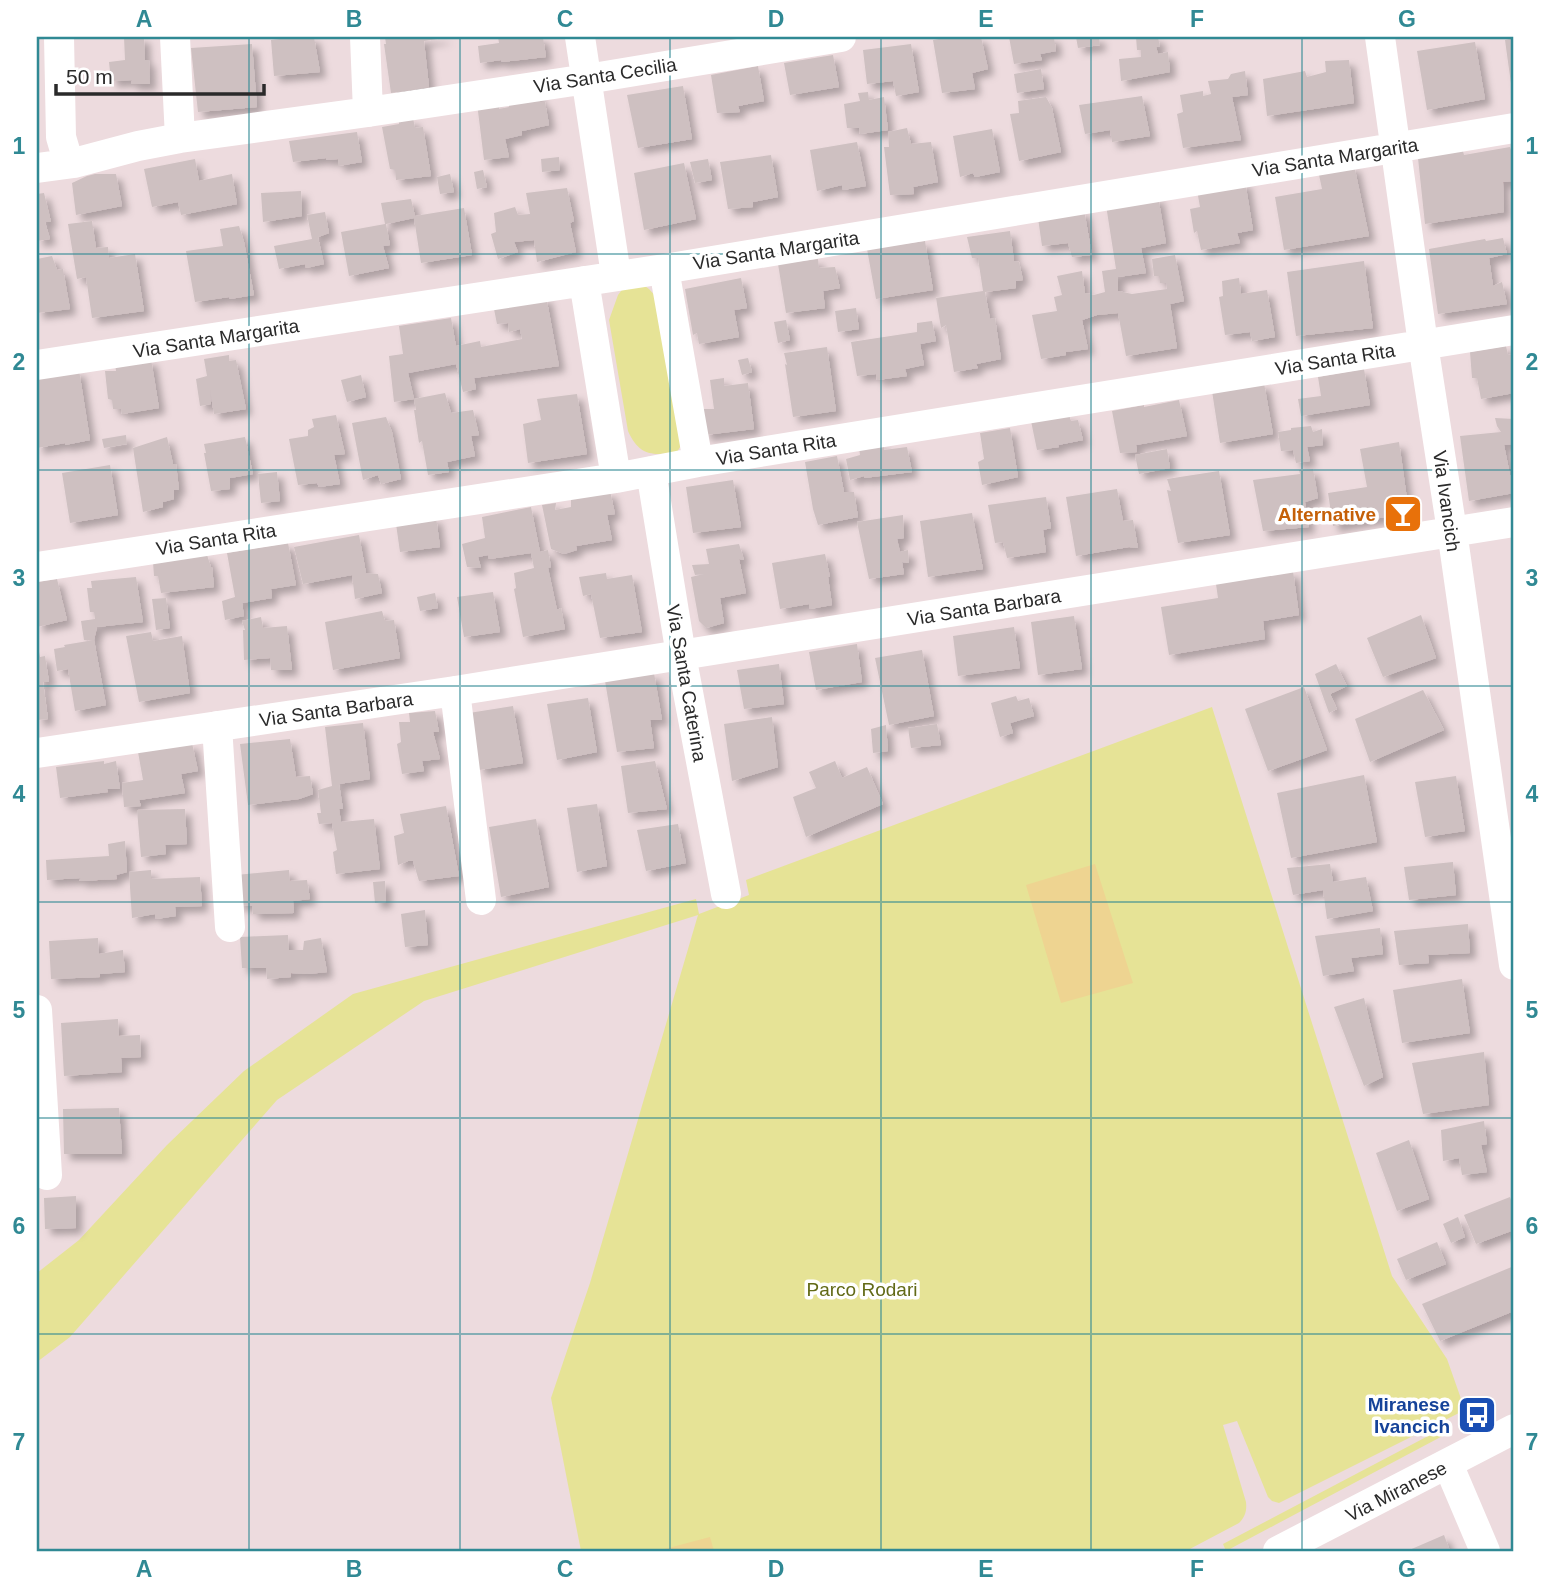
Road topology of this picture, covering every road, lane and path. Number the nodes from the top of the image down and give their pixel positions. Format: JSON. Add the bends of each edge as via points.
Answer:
{"nodes":[{"id":1,"x":59,"y":37,"type":"edge"},
{"id":2,"x":175,"y":37,"type":"edge"},
{"id":3,"x":365,"y":37,"type":"edge"},
{"id":4,"x":580,"y":37,"type":"edge"},
{"id":5,"x":841,"y":37,"type":"edge"},
{"id":6,"x":1380,"y":37,"type":"edge"},
{"id":7,"x":764,"y":43,"type":"edge"},
{"id":8,"x":587,"y":79,"type":"junction"},
{"id":9,"x":368,"y":112,"type":"junction"},
{"id":10,"x":1514,"y":128,"type":"edge"},
{"id":11,"x":180,"y":138,"type":"junction"},
{"id":12,"x":1396,"y":147,"type":"junction"},
{"id":13,"x":74,"y":163,"type":"junction"},
{"id":14,"x":37,"y":168,"type":"edge"},
{"id":15,"x":664,"y":268,"type":"junction"},
{"id":16,"x":616,"y":275,"type":"junction"},
{"id":17,"x":584,"y":281,"type":"junction"},
{"id":18,"x":1514,"y":330,"type":"edge"},
{"id":19,"x":1423,"y":344,"type":"junction"},
{"id":20,"x":37,"y":365,"type":"edge"},
{"id":21,"x":698,"y":462,"type":"junction"},
{"id":22,"x":652,"y":471,"type":"junction"},
{"id":23,"x":616,"y":478,"type":"junction"},
{"id":24,"x":1514,"y":522,"type":"edge"},
{"id":25,"x":1452,"y":531,"type":"junction"},
{"id":26,"x":37,"y":567,"type":"edge"},
{"id":27,"x":681,"y":655,"type":"junction"},
{"id":28,"x":455,"y":691,"type":"junction"},
{"id":29,"x":217,"y":726,"type":"junction"},
{"id":30,"x":37,"y":753,"type":"edge"},
{"id":31,"x":726,"y":894,"type":"dead end"},
{"id":32,"x":481,"y":900,"type":"dead end"},
{"id":33,"x":230,"y":927,"type":"dead end"},
{"id":34,"x":1514,"y":965,"type":"edge"},
{"id":35,"x":37,"y":1010,"type":"edge"},
{"id":36,"x":47,"y":1175,"type":"dead end"},
{"id":37,"x":1514,"y":1429,"type":"edge"},
{"id":38,"x":1448,"y":1464,"type":"junction"},
{"id":39,"x":1278,"y":1551,"type":"edge"},
{"id":40,"x":1485,"y":1551,"type":"edge"}],
"edges":[{"from":1,"to":13,"type":"street","via":[[61,137],[66,155]]},
{"from":2,"to":11,"type":"street"},
{"from":3,"to":9,"type":"street"},
{"from":4,"to":8,"type":"street"},
{"from":5,"to":7,"type":"street","name":"Via Santa Cecilia"},
{"from":6,"to":12,"type":"street","name":"Via Ivancich"},
{"from":7,"to":8,"type":"street","name":"Via Santa Cecilia"},
{"from":8,"to":9,"type":"street","name":"Via Santa Cecilia"},
{"from":8,"to":16,"type":"street"},
{"from":9,"to":11,"type":"street","name":"Via Santa Cecilia"},
{"from":10,"to":12,"type":"street","name":"Via Santa Margarita"},
{"from":11,"to":13,"type":"street","name":"Via Santa Cecilia"},
{"from":12,"to":15,"type":"street","name":"Via Santa Margarita"},
{"from":12,"to":19,"type":"street","name":"Via Ivancich"},
{"from":13,"to":14,"type":"street","name":"Via Santa Cecilia"},
{"from":15,"to":16,"type":"street","name":"Via Santa Margarita"},
{"from":15,"to":21,"type":"street"},
{"from":16,"to":17,"type":"street","name":"Via Santa Margarita"},
{"from":17,"to":20,"type":"street","name":"Via Santa Margarita"},
{"from":17,"to":23,"type":"street"},
{"from":18,"to":19,"type":"street","name":"Via Santa Rita"},
{"from":19,"to":21,"type":"street","name":"Via Santa Rita"},
{"from":19,"to":25,"type":"street","name":"Via Ivancich"},
{"from":21,"to":22,"type":"street","name":"Via Santa Rita"},
{"from":22,"to":23,"type":"street","name":"Via Santa Rita"},
{"from":22,"to":27,"type":"street","name":"Via Santa Caterina"},
{"from":23,"to":26,"type":"street","name":"Via Santa Rita"},
{"from":24,"to":25,"type":"street","name":"Via Santa Barbara"},
{"from":25,"to":27,"type":"street","name":"Via Santa Barbara"},
{"from":25,"to":34,"type":"street","name":"Via Ivancich"},
{"from":27,"to":28,"type":"street","name":"Via Santa Barbara"},
{"from":27,"to":31,"type":"street","name":"Via Santa Caterina"},
{"from":28,"to":29,"type":"street","name":"Via Santa Barbara"},
{"from":28,"to":32,"type":"street"},
{"from":29,"to":30,"type":"street","name":"Via Santa Barbara"},
{"from":29,"to":33,"type":"street"},
{"from":35,"to":36,"type":"street"},
{"from":37,"to":38,"type":"street","name":"Via Miranese"},
{"from":38,"to":39,"type":"street","name":"Via Miranese"},
{"from":38,"to":40,"type":"street"}]}
